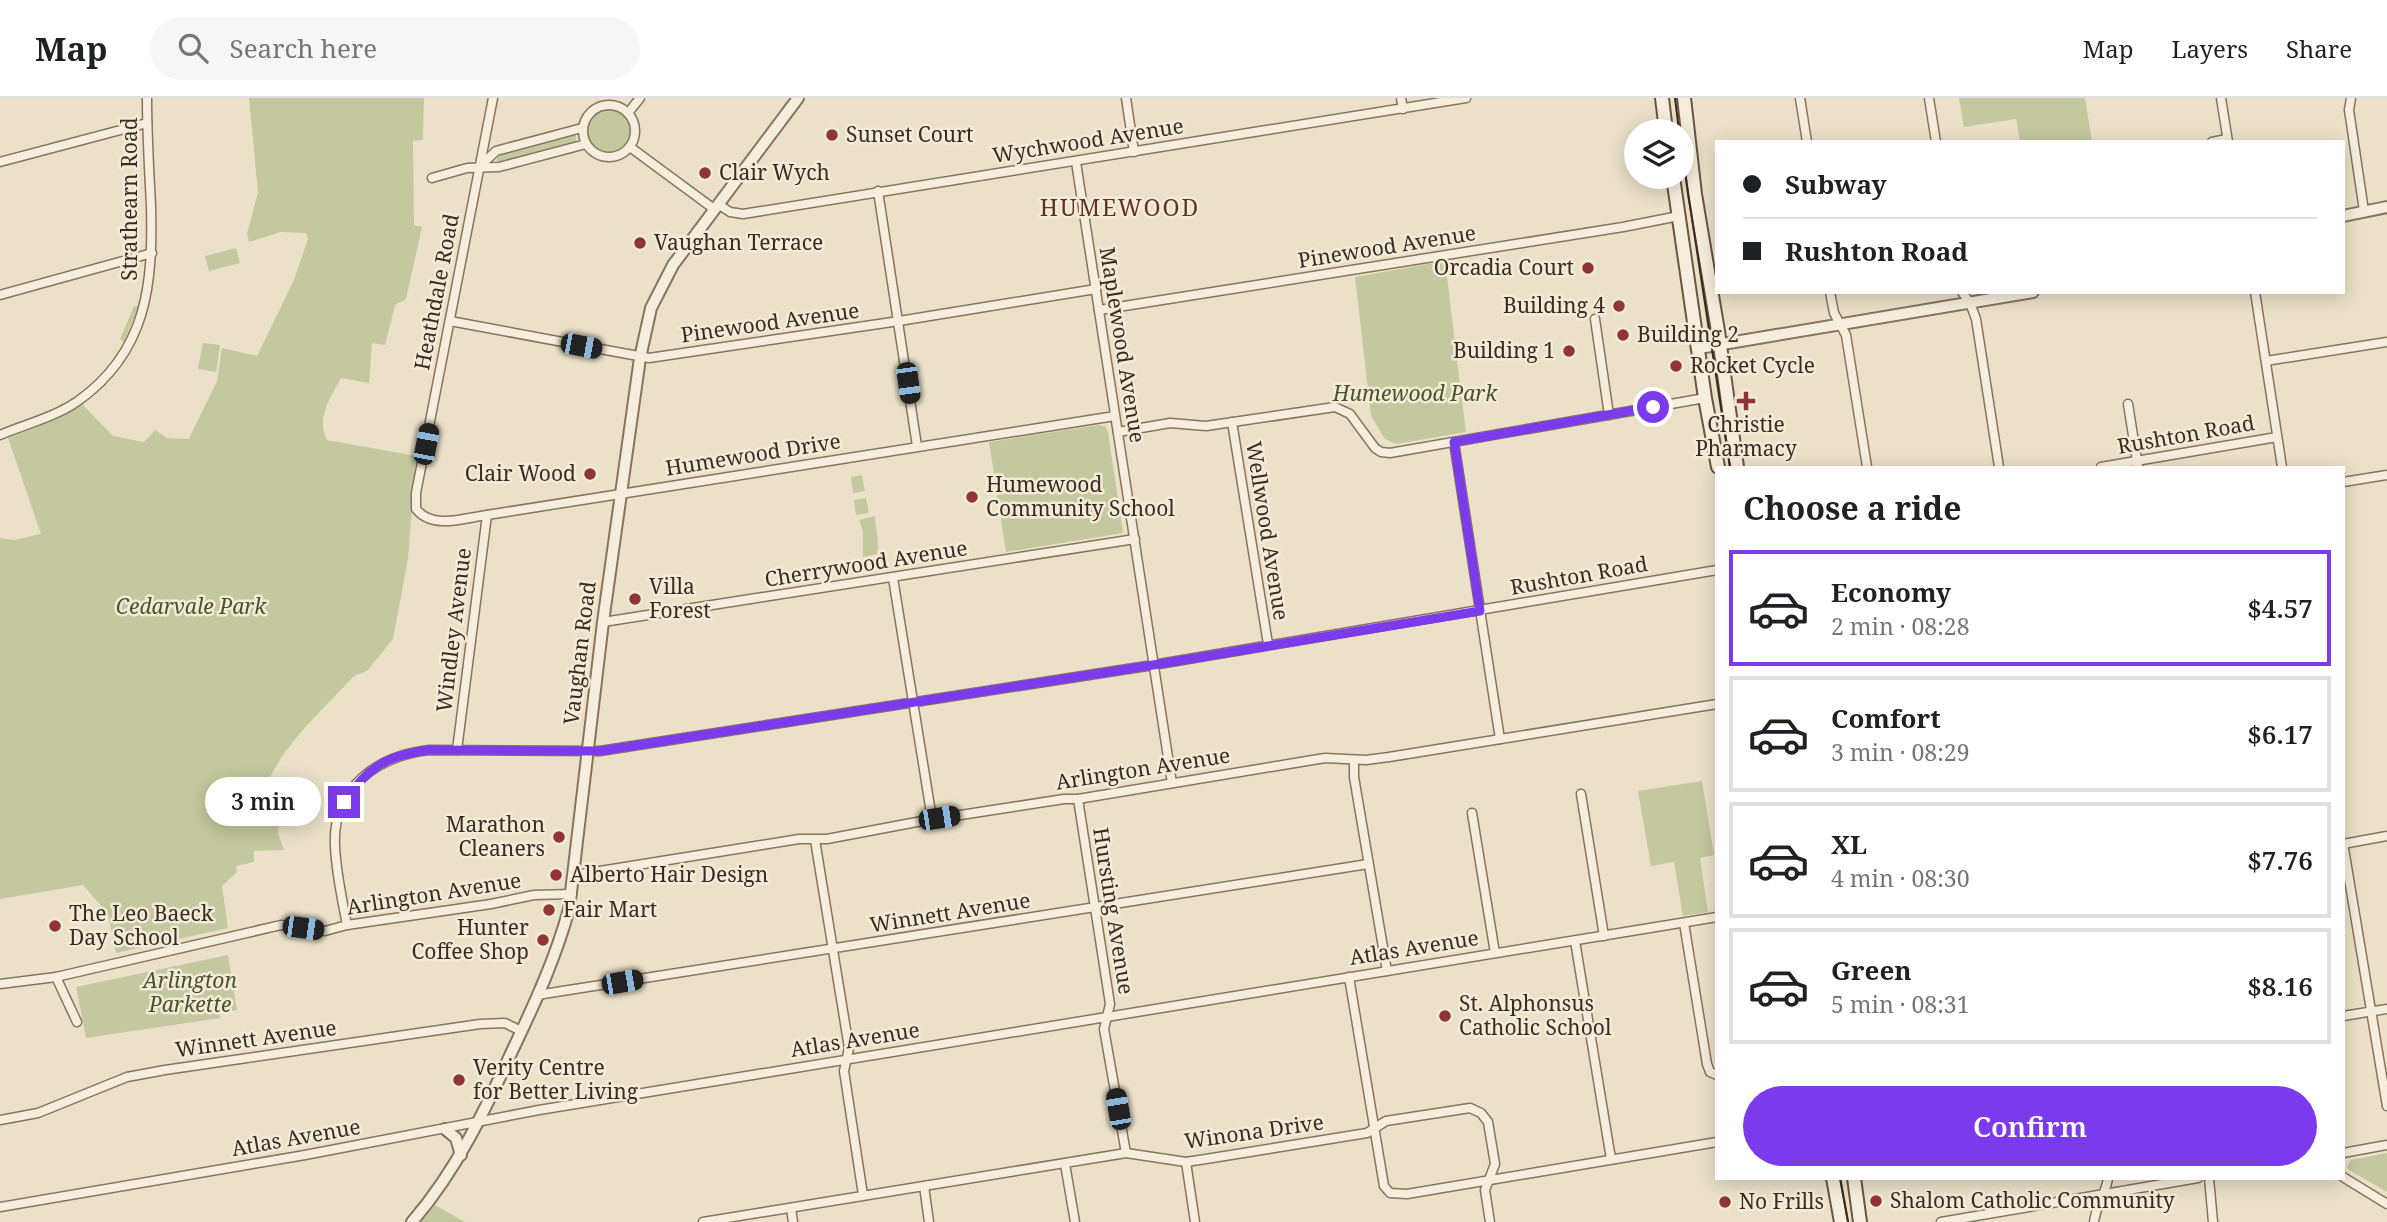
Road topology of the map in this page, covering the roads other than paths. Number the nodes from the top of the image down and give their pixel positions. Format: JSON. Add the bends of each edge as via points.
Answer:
{"nodes":[{"id":1,"x":146,"y":98,"type":"edge"},
{"id":2,"x":494,"y":98,"type":"edge"},
{"id":3,"x":639,"y":98,"type":"edge"},
{"id":4,"x":799,"y":98,"type":"edge"},
{"id":5,"x":1126,"y":98,"type":"edge"},
{"id":6,"x":1401,"y":98,"type":"edge"},
{"id":7,"x":1466,"y":98,"type":"edge"},
{"id":8,"x":1664,"y":98,"type":"edge"},
{"id":9,"x":1684,"y":98,"type":"edge"},
{"id":10,"x":1800,"y":98,"type":"edge"},
{"id":11,"x":1928,"y":98,"type":"edge"},
{"id":12,"x":2221,"y":98,"type":"edge"},
{"id":13,"x":2351,"y":98,"type":"edge"},
{"id":14,"x":618,"y":101,"type":"edge"},
{"id":15,"x":1403,"y":109,"type":"junction"},
{"id":16,"x":628,"y":113,"type":"junction"},
{"id":17,"x":1665,"y":119,"type":"edge"},
{"id":18,"x":147,"y":123,"type":"junction"},
{"id":19,"x":582,"y":128,"type":"junction"},
{"id":20,"x":1807,"y":140,"type":"edge"},
{"id":21,"x":1936,"y":140,"type":"edge"},
{"id":22,"x":2228,"y":140,"type":"edge"},
{"id":23,"x":586,"y":144,"type":"junction"},
{"id":24,"x":630,"y":147,"type":"junction"},
{"id":25,"x":1134,"y":152,"type":"junction"},
{"id":26,"x":0,"y":162,"type":"edge"},
{"id":27,"x":1076,"y":162,"type":"junction"},
{"id":28,"x":479,"y":167,"type":"junction"},
{"id":29,"x":432,"y":178,"type":"dead end"},
{"id":30,"x":1675,"y":189,"type":"edge"},
{"id":31,"x":878,"y":191,"type":"junction"},
{"id":32,"x":716,"y":207,"type":"junction"},
{"id":33,"x":2387,"y":207,"type":"edge"},
{"id":34,"x":2364,"y":211,"type":"junction"},
{"id":35,"x":1679,"y":216,"type":"junction"},
{"id":36,"x":2345,"y":216,"type":"edge"},
{"id":37,"x":152,"y":253,"type":"junction"},
{"id":38,"x":1096,"y":289,"type":"junction"},
{"id":39,"x":1830,"y":294,"type":"edge"},
{"id":40,"x":1963,"y":294,"type":"edge"},
{"id":41,"x":2022,"y":294,"type":"edge"},
{"id":42,"x":2255,"y":294,"type":"edge"},
{"id":43,"x":0,"y":295,"type":"edge"},
{"id":44,"x":1970,"y":303,"type":"junction"},
{"id":45,"x":1099,"y":310,"type":"junction"},
{"id":46,"x":1595,"y":319,"type":"dead end"},
{"id":47,"x":450,"y":321,"type":"junction"},
{"id":48,"x":899,"y":321,"type":"junction"},
{"id":49,"x":1840,"y":325,"type":"junction"},
{"id":50,"x":2387,"y":342,"type":"edge"},
{"id":51,"x":1719,"y":345,"type":"junction"},
{"id":52,"x":1699,"y":348,"type":"junction"},
{"id":53,"x":640,"y":358,"type":"junction"},
{"id":54,"x":2266,"y":361,"type":"junction"},
{"id":55,"x":1705,"y":398,"type":"junction"},
{"id":56,"x":2128,"y":404,"type":"dead end"},
{"id":57,"x":1115,"y":415,"type":"junction"},
{"id":58,"x":1609,"y":415,"type":"junction"},
{"id":59,"x":1232,"y":422,"type":"junction"},
{"id":60,"x":1118,"y":432,"type":"junction"},
{"id":61,"x":0,"y":435,"type":"edge"},
{"id":62,"x":2277,"y":438,"type":"junction"},
{"id":63,"x":1454,"y":442,"type":"junction"},
{"id":64,"x":917,"y":446,"type":"junction"},
{"id":65,"x":2138,"y":464,"type":"edge"},
{"id":66,"x":1718,"y":466,"type":"edge"},
{"id":67,"x":1737,"y":466,"type":"edge"},
{"id":68,"x":1867,"y":466,"type":"edge"},
{"id":69,"x":1999,"y":466,"type":"edge"},
{"id":70,"x":2113,"y":466,"type":"edge"},
{"id":71,"x":2282,"y":466,"type":"edge"},
{"id":72,"x":2387,"y":475,"type":"edge"},
{"id":73,"x":2345,"y":482,"type":"edge"},
{"id":74,"x":416,"y":493,"type":"joint"},
{"id":75,"x":621,"y":494,"type":"junction"},
{"id":76,"x":487,"y":515,"type":"junction"},
{"id":77,"x":1135,"y":539,"type":"junction"},
{"id":78,"x":1715,"y":570,"type":"edge"},
{"id":79,"x":893,"y":578,"type":"junction"},
{"id":80,"x":1480,"y":611,"type":"junction"},
{"id":81,"x":603,"y":622,"type":"junction"},
{"id":82,"x":1268,"y":644,"type":"junction"},
{"id":83,"x":1154,"y":665,"type":"junction"},
{"id":84,"x":912,"y":702,"type":"junction"},
{"id":85,"x":1715,"y":704,"type":"edge"},
{"id":86,"x":1500,"y":739,"type":"junction"},
{"id":87,"x":457,"y":750,"type":"junction"},
{"id":88,"x":587,"y":750,"type":"junction"},
{"id":89,"x":1354,"y":760,"type":"junction"},
{"id":90,"x":1172,"y":783,"type":"junction"},
{"id":91,"x":1581,"y":794,"type":"dead end"},
{"id":92,"x":1078,"y":799,"type":"junction"},
{"id":93,"x":1472,"y":813,"type":"dead end"},
{"id":94,"x":932,"y":819,"type":"junction"},
{"id":95,"x":2387,"y":836,"type":"edge"},
{"id":96,"x":815,"y":840,"type":"junction"},
{"id":97,"x":2345,"y":844,"type":"edge"},
{"id":98,"x":2345,"y":856,"type":"edge"},
{"id":99,"x":1368,"y":864,"type":"junction"},
{"id":100,"x":575,"y":876,"type":"junction"},
{"id":101,"x":572,"y":894,"type":"junction"},
{"id":102,"x":1095,"y":908,"type":"junction"},
{"id":103,"x":1715,"y":917,"type":"edge"},
{"id":104,"x":1684,"y":923,"type":"junction"},
{"id":105,"x":347,"y":925,"type":"junction"},
{"id":106,"x":1604,"y":936,"type":"junction"},
{"id":107,"x":1575,"y":941,"type":"junction"},
{"id":108,"x":832,"y":948,"type":"junction"},
{"id":109,"x":1495,"y":953,"type":"junction"},
{"id":110,"x":1387,"y":971,"type":"junction"},
{"id":111,"x":56,"y":976,"type":"junction"},
{"id":112,"x":1349,"y":977,"type":"junction"},
{"id":113,"x":0,"y":984,"type":"edge"},
{"id":114,"x":537,"y":995,"type":"junction"},
{"id":115,"x":2387,"y":1009,"type":"edge"},
{"id":116,"x":2371,"y":1012,"type":"junction"},
{"id":117,"x":1107,"y":1016,"type":"junction"},
{"id":118,"x":2345,"y":1016,"type":"edge"},
{"id":119,"x":77,"y":1022,"type":"dead end"},
{"id":120,"x":521,"y":1031,"type":"junction"},
{"id":121,"x":846,"y":1059,"type":"junction"},
{"id":122,"x":1715,"y":1074,"type":"edge"},
{"id":123,"x":2387,"y":1106,"type":"edge"},
{"id":124,"x":0,"y":1120,"type":"edge"},
{"id":125,"x":480,"y":1121,"type":"junction"},
{"id":126,"x":445,"y":1129,"type":"junction"},
{"id":127,"x":1374,"y":1129,"type":"junction"},
{"id":128,"x":1715,"y":1142,"type":"edge"},
{"id":129,"x":2387,"y":1145,"type":"edge"},
{"id":130,"x":1126,"y":1153,"type":"junction"},
{"id":131,"x":2345,"y":1153,"type":"edge"},
{"id":132,"x":461,"y":1155,"type":"junction"},
{"id":133,"x":1611,"y":1159,"type":"junction"},
{"id":134,"x":1186,"y":1161,"type":"junction"},
{"id":135,"x":1066,"y":1164,"type":"junction"},
{"id":136,"x":2345,"y":1178,"type":"edge"},
{"id":137,"x":1490,"y":1180,"type":"junction"},
{"id":138,"x":1833,"y":1180,"type":"edge"},
{"id":139,"x":1854,"y":1180,"type":"edge"},
{"id":140,"x":2107,"y":1180,"type":"edge"},
{"id":141,"x":2186,"y":1180,"type":"edge"},
{"id":142,"x":2208,"y":1180,"type":"edge"},
{"id":143,"x":924,"y":1186,"type":"junction"},
{"id":144,"x":2103,"y":1194,"type":"junction"},
{"id":145,"x":863,"y":1195,"type":"junction"},
{"id":146,"x":2387,"y":1204,"type":"edge"},
{"id":147,"x":0,"y":1207,"type":"edge"},
{"id":148,"x":791,"y":1208,"type":"junction"},
{"id":149,"x":1980,"y":1219,"type":"edge"},
{"id":150,"x":412,"y":1222,"type":"edge"},
{"id":151,"x":703,"y":1222,"type":"edge"},
{"id":152,"x":793,"y":1222,"type":"edge"},
{"id":153,"x":929,"y":1222,"type":"edge"},
{"id":154,"x":1074,"y":1222,"type":"edge"},
{"id":155,"x":1195,"y":1222,"type":"edge"},
{"id":156,"x":1490,"y":1222,"type":"edge"},
{"id":157,"x":1840,"y":1222,"type":"edge"},
{"id":158,"x":1860,"y":1222,"type":"edge"},
{"id":159,"x":1941,"y":1222,"type":"edge"},
{"id":160,"x":2094,"y":1222,"type":"edge"},
{"id":161,"x":2213,"y":1222,"type":"edge"}],
"edges":[{"from":1,"to":18,"type":"street","name":"Strathearn Road"},
{"from":2,"to":28,"type":"street","name":"Heathdale Road"},
{"from":3,"to":16,"type":"street"},
{"from":4,"to":32,"type":"street","name":"Vaughan Road"},
{"from":5,"to":25,"type":"street"},
{"from":6,"to":15,"type":"street"},
{"from":7,"to":15,"type":"street","name":"Wychwood Avenue"},
{"from":8,"to":17,"type":"main road"},
{"from":9,"to":51,"type":"main road"},
{"from":10,"to":20,"type":"street"},
{"from":11,"to":21,"type":"street"},
{"from":12,"to":22,"type":"street"},
{"from":13,"to":34,"type":"street"},
{"from":14,"to":16,"type":"street"},
{"from":14,"to":19,"type":"street","via":[[590,112]]},
{"from":15,"to":25,"type":"street","name":"Wychwood Avenue"},
{"from":16,"to":24,"type":"street","via":[[635,130]]},
{"from":18,"to":26,"type":"street"},
{"from":18,"to":37,"type":"street","name":"Strathearn Road"},
{"from":19,"to":23,"type":"street"},
{"from":19,"to":28,"type":"street","via":[[496,151]]},
{"from":23,"to":24,"type":"street","via":[[607,157]]},
{"from":23,"to":28,"type":"street","via":[[499,167]]},
{"from":24,"to":32,"type":"street"},
{"from":25,"to":27,"type":"street","name":"Wychwood Avenue"},
{"from":27,"to":31,"type":"street","name":"Wychwood Avenue"},
{"from":27,"to":38,"type":"street","name":"Maplewood Avenue"},
{"from":28,"to":29,"type":"street"},
{"from":28,"to":47,"type":"street","name":"Heathdale Road"},
{"from":30,"to":35,"type":"main road"},
{"from":31,"to":32,"type":"street","name":"Wychwood Avenue","via":[[743,214]]},
{"from":31,"to":48,"type":"street"},
{"from":32,"to":53,"type":"street","name":"Vaughan Road","via":[[656,295]]},
{"from":33,"to":34,"type":"street"},
{"from":34,"to":36,"type":"street"},
{"from":35,"to":45,"type":"street","name":"Pinewood Avenue"},
{"from":35,"to":52,"type":"main road"},
{"from":37,"to":43,"type":"street"},
{"from":37,"to":61,"type":"street","name":"Strathearn Road","via":[[144,312],[108,375],[66,408]]},
{"from":38,"to":45,"type":"street","name":"Maplewood Avenue"},
{"from":38,"to":48,"type":"street","name":"Pinewood Avenue"},
{"from":39,"to":49,"type":"street"},
{"from":40,"to":44,"type":"street"},
{"from":41,"to":44,"type":"street"},
{"from":42,"to":54,"type":"street"},
{"from":44,"to":49,"type":"street"},
{"from":44,"to":69,"type":"street"},
{"from":45,"to":57,"type":"street","name":"Maplewood Avenue"},
{"from":46,"to":58,"type":"street"},
{"from":47,"to":53,"type":"street","name":"Pinewood Avenue"},
{"from":47,"to":74,"type":"street","name":"Heathdale Road"},
{"from":48,"to":53,"type":"street","name":"Pinewood Avenue"},
{"from":48,"to":64,"type":"street"},
{"from":49,"to":51,"type":"street"},
{"from":49,"to":68,"type":"street","via":[[1846,335]]},
{"from":50,"to":54,"type":"street"},
{"from":51,"to":52,"type":"street"},
{"from":51,"to":67,"type":"main road"},
{"from":52,"to":55,"type":"main road"},
{"from":53,"to":75,"type":"street","name":"Vaughan Road"},
{"from":54,"to":62,"type":"street"},
{"from":55,"to":58,"type":"street"},
{"from":55,"to":66,"type":"main road"},
{"from":56,"to":65,"type":"street"},
{"from":57,"to":60,"type":"street","name":"Maplewood Avenue"},
{"from":57,"to":64,"type":"street","name":"Humewood Drive"},
{"from":58,"to":63,"type":"street"},
{"from":59,"to":60,"type":"street","via":[[1202,427],[1170,423]]},
{"from":59,"to":63,"type":"street","via":[[1335,407],[1350,414],[1375,448],[1385,453]]},
{"from":59,"to":82,"type":"street","name":"Wellwood Avenue"},
{"from":60,"to":77,"type":"street","name":"Maplewood Avenue"},
{"from":62,"to":65,"type":"street","name":"Rushton Road"},
{"from":62,"to":71,"type":"street"},
{"from":63,"to":80,"type":"street"},
{"from":64,"to":75,"type":"street","name":"Humewood Drive"},
{"from":65,"to":70,"type":"street","name":"Rushton Road"},
{"from":72,"to":73,"type":"street"},
{"from":74,"to":76,"type":"street","name":"Humewood Drive","via":[[416,509],[431,521]]},
{"from":75,"to":76,"type":"street","name":"Humewood Drive"},
{"from":75,"to":81,"type":"street","name":"Vaughan Road"},
{"from":76,"to":87,"type":"street","name":"Windley Avenue"},
{"from":77,"to":79,"type":"street","name":"Cherrywood Avenue"},
{"from":77,"to":83,"type":"street","name":"Maplewood Avenue"},
{"from":78,"to":80,"type":"street","name":"Rushton Road"},
{"from":79,"to":81,"type":"street","name":"Cherrywood Avenue"},
{"from":79,"to":84,"type":"street"},
{"from":80,"to":82,"type":"street","name":"Rushton Road"},
{"from":80,"to":86,"type":"street"},
{"from":81,"to":88,"type":"street","name":"Vaughan Road"},
{"from":82,"to":83,"type":"street","name":"Rushton Road"},
{"from":83,"to":84,"type":"street","name":"Rushton Road"},
{"from":83,"to":90,"type":"street","name":"Maplewood Avenue"},
{"from":84,"to":88,"type":"street","name":"Rushton Road"},
{"from":84,"to":94,"type":"street"},
{"from":85,"to":86,"type":"street","name":"Arlington Avenue"},
{"from":86,"to":89,"type":"street","name":"Arlington Avenue"},
{"from":87,"to":88,"type":"street","name":"Rushton Road"},
{"from":87,"to":105,"type":"street","name":"Rushton Road","via":[[407,752],[390,758],[356,784],[344,802],[334,844]]},
{"from":88,"to":100,"type":"street","name":"Vaughan Road"},
{"from":89,"to":90,"type":"street","name":"Arlington Avenue","via":[[1325,758]]},
{"from":89,"to":99,"type":"street"},
{"from":90,"to":92,"type":"street","name":"Arlington Avenue"},
{"from":91,"to":106,"type":"street"},
{"from":92,"to":94,"type":"street","name":"Arlington Avenue"},
{"from":92,"to":102,"type":"street","name":"Hursting Avenue"},
{"from":93,"to":109,"type":"street"},
{"from":94,"to":96,"type":"street","name":"Arlington Avenue"},
{"from":95,"to":97,"type":"street"},
{"from":96,"to":100,"type":"street","name":"Arlington Avenue"},
{"from":96,"to":108,"type":"street"},
{"from":98,"to":116,"type":"street"},
{"from":99,"to":102,"type":"street","name":"Winnett Avenue"},
{"from":99,"to":110,"type":"street"},
{"from":100,"to":101,"type":"street","name":"Vaughan Road"},
{"from":101,"to":105,"type":"street","name":"Arlington Avenue","via":[[534,895]]},
{"from":101,"to":114,"type":"street","name":"Vaughan Road","via":[[565,926]]},
{"from":102,"to":108,"type":"street","name":"Winnett Avenue"},
{"from":102,"to":117,"type":"street","name":"Hursting Avenue","via":[[1110,1004]]},
{"from":103,"to":104,"type":"street","name":"Atlas Avenue"},
{"from":104,"to":106,"type":"street","name":"Atlas Avenue"},
{"from":104,"to":122,"type":"street","via":[[1707,1064]]},
{"from":105,"to":111,"type":"street","name":"Arlington Avenue","via":[[325,931],[281,925]]},
{"from":106,"to":107,"type":"street","name":"Atlas Avenue"},
{"from":107,"to":109,"type":"street","name":"Atlas Avenue"},
{"from":107,"to":133,"type":"street"},
{"from":108,"to":114,"type":"street","name":"Winnett Avenue"},
{"from":108,"to":121,"type":"street","via":[[849,1048]]},
{"from":109,"to":110,"type":"street","name":"Atlas Avenue"},
{"from":110,"to":112,"type":"street","name":"Atlas Avenue"},
{"from":111,"to":113,"type":"street","name":"Arlington Avenue"},
{"from":111,"to":119,"type":"street"},
{"from":112,"to":117,"type":"street","name":"Atlas Avenue"},
{"from":112,"to":127,"type":"street"},
{"from":114,"to":120,"type":"street","name":"Vaughan Road"},
{"from":115,"to":116,"type":"street"},
{"from":116,"to":118,"type":"street"},
{"from":116,"to":123,"type":"street"},
{"from":117,"to":121,"type":"street","name":"Atlas Avenue"},
{"from":117,"to":130,"type":"street","name":"Hursting Avenue","via":[[1104,1029]]},
{"from":120,"to":124,"type":"street","name":"Winnett Avenue","via":[[505,1023],[480,1024],[127,1077],[38,1113]]},
{"from":120,"to":125,"type":"street","name":"Vaughan Road"},
{"from":121,"to":125,"type":"street","name":"Atlas Avenue"},
{"from":121,"to":145,"type":"street"},
{"from":125,"to":126,"type":"street","name":"Atlas Avenue"},
{"from":125,"to":132,"type":"street","name":"Vaughan Road"},
{"from":126,"to":132,"type":"street","via":[[456,1138]]},
{"from":126,"to":147,"type":"street","name":"Atlas Avenue"},
{"from":127,"to":134,"type":"street","name":"Winona Drive"},
{"from":127,"to":137,"type":"street","via":[[1384,1186],[1393,1194]]},
{"from":127,"to":137,"type":"street","name":"Winona Drive","via":[[1386,1121],[1474,1109],[1488,1122],[1495,1164]]},
{"from":128,"to":133,"type":"street"},
{"from":129,"to":131,"type":"street"},
{"from":130,"to":134,"type":"street","name":"Winona Drive"},
{"from":130,"to":135,"type":"street","name":"Winona Drive"},
{"from":132,"to":150,"type":"street","name":"Vaughan Road"},
{"from":133,"to":137,"type":"street"},
{"from":134,"to":155,"type":"street"},
{"from":135,"to":143,"type":"street","name":"Winona Drive"},
{"from":135,"to":154,"type":"street"},
{"from":136,"to":146,"type":"street"},
{"from":137,"to":156,"type":"street","via":[[1485,1194]]},
{"from":138,"to":157,"type":"main road"},
{"from":139,"to":158,"type":"main road"},
{"from":140,"to":144,"type":"street"},
{"from":141,"to":144,"type":"street"},
{"from":142,"to":161,"type":"street"},
{"from":143,"to":145,"type":"street","name":"Winona Drive"},
{"from":143,"to":153,"type":"street"},
{"from":144,"to":149,"type":"street"},
{"from":144,"to":160,"type":"street"},
{"from":145,"to":148,"type":"street","name":"Winona Drive"},
{"from":148,"to":151,"type":"street","name":"Winona Drive"},
{"from":148,"to":152,"type":"street"},
{"from":149,"to":159,"type":"street"}]}
